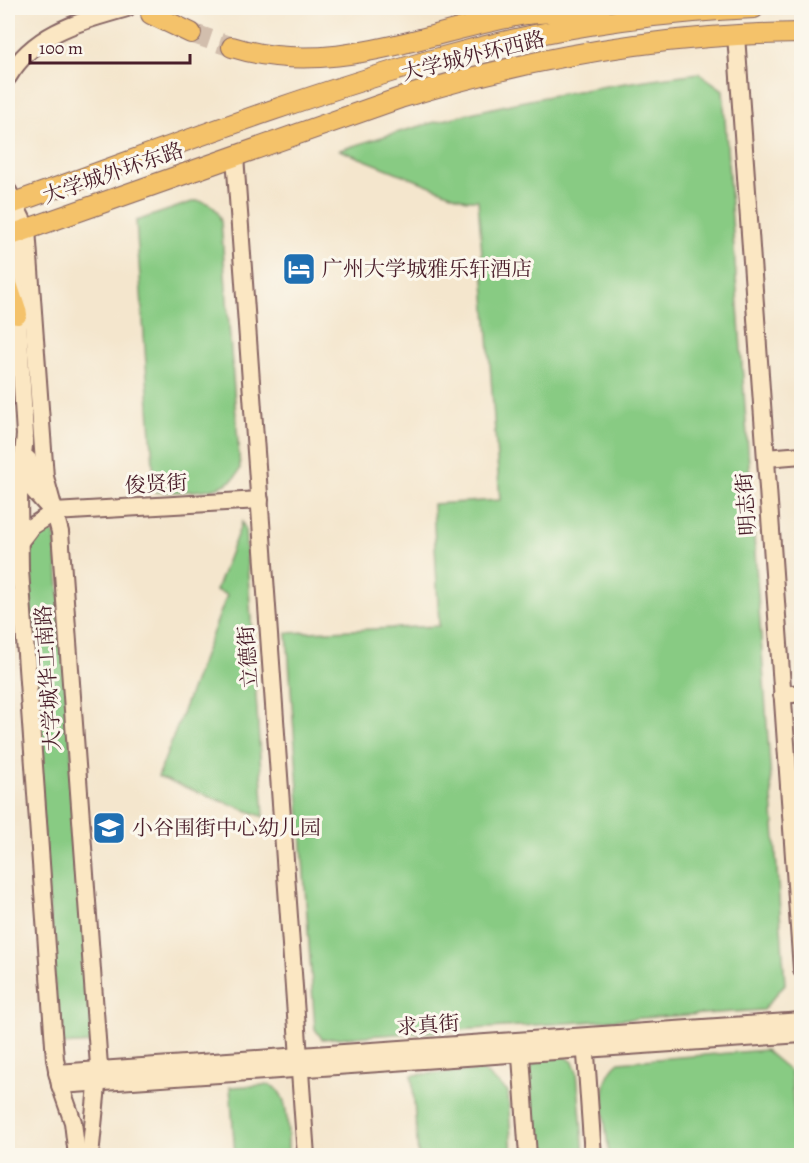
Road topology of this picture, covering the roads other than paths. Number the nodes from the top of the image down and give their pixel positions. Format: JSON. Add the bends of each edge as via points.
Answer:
{"nodes":[{"id":1,"x":127,"y":8,"type":"edge"},
{"id":2,"x":754,"y":8,"type":"edge"},
{"id":3,"x":151,"y":14,"type":"dead end"},
{"id":4,"x":619,"y":21,"type":"junction"},
{"id":5,"x":191,"y":33,"type":"tunnel mouth"},
{"id":6,"x":801,"y":33,"type":"edge"},
{"id":7,"x":736,"y":35,"type":"junction"},
{"id":8,"x":232,"y":47,"type":"tunnel mouth"},
{"id":9,"x":8,"y":77,"type":"edge"},
{"id":10,"x":229,"y":126,"type":"joint"},
{"id":11,"x":235,"y":156,"type":"junction"},
{"id":12,"x":9,"y":200,"type":"edge"},
{"id":13,"x":16,"y":233,"type":"edge"},
{"id":14,"x":8,"y":287,"type":"edge"},
{"id":15,"x":18,"y":314,"type":"junction"},
{"id":16,"x":25,"y":435,"type":"junction"},
{"id":17,"x":801,"y":455,"type":"edge"},
{"id":18,"x":766,"y":458,"type":"junction"},
{"id":19,"x":260,"y":500,"type":"junction"},
{"id":20,"x":54,"y":512,"type":"junction"},
{"id":21,"x":19,"y":543,"type":"junction"},
{"id":22,"x":801,"y":693,"type":"edge"},
{"id":23,"x":782,"y":695,"type":"junction"},
{"id":24,"x":801,"y":970,"type":"edge"},
{"id":25,"x":801,"y":1021,"type":"edge"},
{"id":26,"x":801,"y":1034,"type":"edge"},
{"id":27,"x":585,"y":1042,"type":"junction"},
{"id":28,"x":521,"y":1047,"type":"junction"},
{"id":29,"x":300,"y":1062,"type":"junction"},
{"id":30,"x":98,"y":1076,"type":"junction"},
{"id":31,"x":59,"y":1079,"type":"junction"},
{"id":32,"x":77,"y":1155,"type":"edge"},
{"id":33,"x":90,"y":1155,"type":"edge"},
{"id":34,"x":306,"y":1155,"type":"edge"},
{"id":35,"x":528,"y":1155,"type":"edge"},
{"id":36,"x":593,"y":1155,"type":"edge"}],
"edges":[{"from":1,"to":9,"type":"street","via":[[50,34],[28,50]]},
{"from":2,"to":4,"type":"main road","name":"大学城外环西路"},
{"from":3,"to":5,"type":"main road"},
{"from":4,"to":8,"type":"main road","via":[[538,12],[340,57],[285,57]]},
{"from":4,"to":10,"type":"main road","name":"大学城外环西路","via":[[448,56]]},
{"from":6,"to":7,"type":"main road","name":"大学城外环西路"},
{"from":7,"to":11,"type":"main road","name":"大学城外环西路","via":[[590,53],[489,73],[400,98]]},
{"from":7,"to":18,"type":"street","name":"明志街"},
{"from":10,"to":12,"type":"main road","name":"大学城外环东路"},
{"from":11,"to":13,"type":"main road","name":"大学城外环东路"},
{"from":11,"to":19,"type":"street","name":"立德街"},
{"from":12,"to":13,"type":"street","name":"大学城华工南路"},
{"from":13,"to":15,"type":"street","name":"大学城华工南路"},
{"from":13,"to":20,"type":"street","name":"大学城华工南路","via":[[45,477]]},
{"from":14,"to":15,"type":"main road"},
{"from":15,"to":16,"type":"street","name":"大学城华工南路"},
{"from":16,"to":20,"type":"street","via":[[34,491]]},
{"from":16,"to":21,"type":"street","name":"大学城华工南路","via":[[19,486]]},
{"from":17,"to":18,"type":"street"},
{"from":18,"to":23,"type":"street","name":"明志街"},
{"from":19,"to":20,"type":"street","name":"俊贤街"},
{"from":19,"to":29,"type":"street","name":"立德街"},
{"from":20,"to":21,"type":"street","via":[[32,526]]},
{"from":20,"to":30,"type":"street","name":"大学城华工南路","via":[[60,532]]},
{"from":21,"to":31,"type":"street","name":"大学城华工南路"},
{"from":22,"to":23,"type":"street"},
{"from":23,"to":24,"type":"street","name":"明志街"},
{"from":25,"to":27,"type":"street","name":"求真街"},
{"from":26,"to":27,"type":"street","name":"求真街"},
{"from":27,"to":28,"type":"street","name":"求真街"},
{"from":27,"to":36,"type":"street"},
{"from":28,"to":29,"type":"street","name":"求真街"},
{"from":28,"to":35,"type":"street"},
{"from":29,"to":30,"type":"street","name":"求真街"},
{"from":29,"to":34,"type":"street","name":"立德街"},
{"from":30,"to":31,"type":"street","name":"求真街"},
{"from":30,"to":33,"type":"street","name":"大学城华工南路"},
{"from":31,"to":32,"type":"street","name":"大学城华工南路","via":[[73,1122]]}]}
